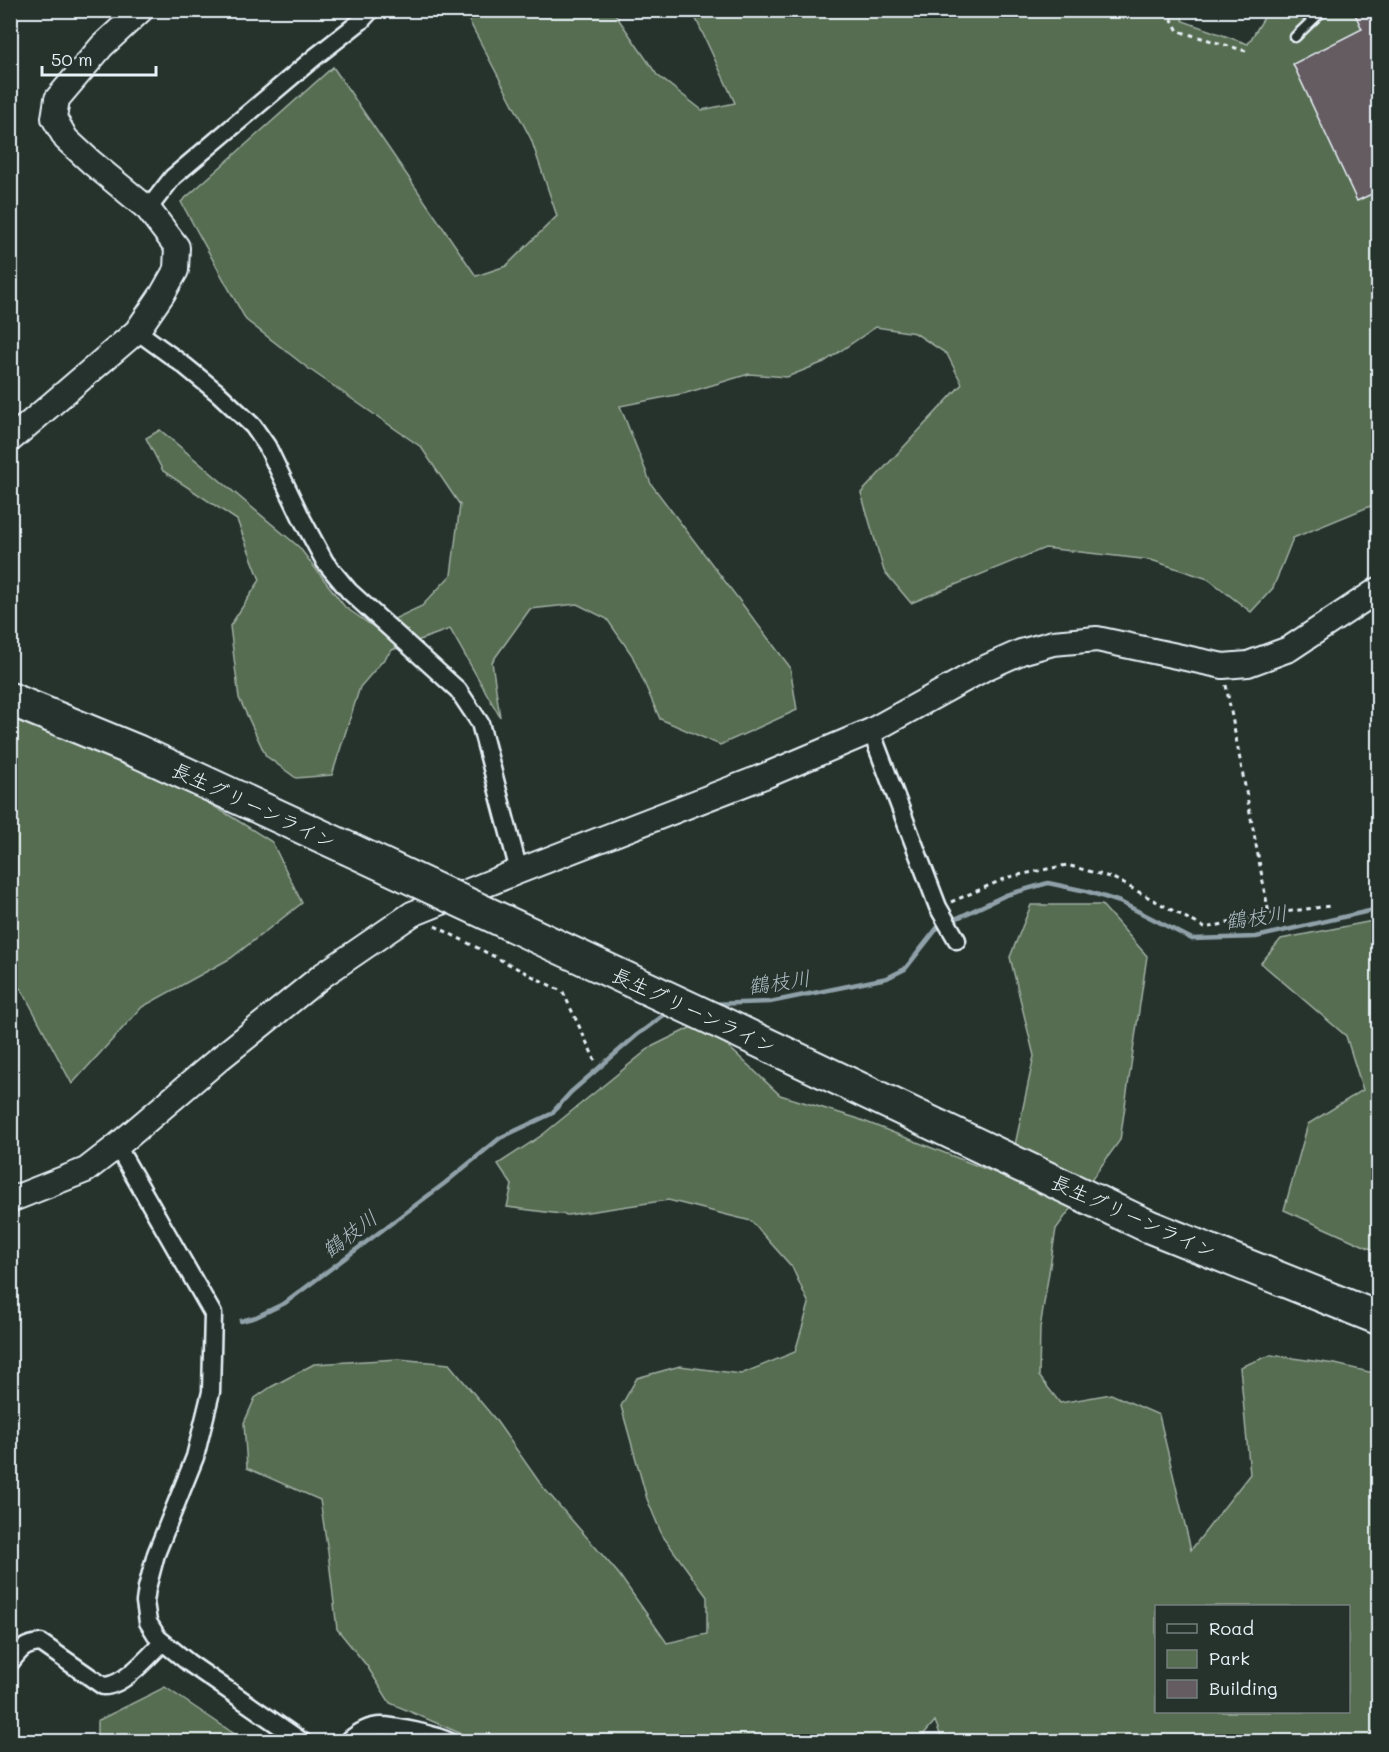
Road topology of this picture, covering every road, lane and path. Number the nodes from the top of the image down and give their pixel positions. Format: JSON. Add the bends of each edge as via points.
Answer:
{"nodes":[{"id":1,"x":141,"y":10,"type":"edge"},
{"id":2,"x":371,"y":10,"type":"edge"},
{"id":3,"x":1167,"y":10,"type":"edge"},
{"id":4,"x":1323,"y":10,"type":"edge"},
{"id":5,"x":1295,"y":37,"type":"dead end"},
{"id":6,"x":1246,"y":51,"type":"dead end"},
{"id":7,"x":148,"y":209,"type":"junction"},
{"id":8,"x":137,"y":331,"type":"junction"},
{"id":9,"x":10,"y":440,"type":"edge"},
{"id":10,"x":1378,"y":590,"type":"edge"},
{"id":11,"x":1222,"y":666,"type":"junction"},
{"id":12,"x":10,"y":699,"type":"edge"},
{"id":13,"x":871,"y":731,"type":"junction"},
{"id":14,"x":519,"y":871,"type":"junction"},
{"id":15,"x":1330,"y":906,"type":"dead end"},
{"id":16,"x":938,"y":907,"type":"junction"},
{"id":17,"x":412,"y":914,"type":"junction"},
{"id":18,"x":1269,"y":914,"type":"junction"},
{"id":19,"x":957,"y":940,"type":"dead end"},
{"id":20,"x":595,"y":1060,"type":"dead end"},
{"id":21,"x":117,"y":1146,"type":"junction"},
{"id":22,"x":10,"y":1200,"type":"edge"},
{"id":23,"x":1378,"y":1318,"type":"edge"},
{"id":24,"x":163,"y":1642,"type":"junction"},
{"id":25,"x":10,"y":1663,"type":"edge"},
{"id":26,"x":303,"y":1742,"type":"edge"},
{"id":27,"x":347,"y":1742,"type":"edge"},
{"id":28,"x":450,"y":1742,"type":"edge"}],
"edges":[{"from":1,"to":7,"type":"street","via":[[102,46],[57,99],[54,117],[66,139]]},
{"from":2,"to":7,"type":"street","via":[[173,177]]},
{"from":3,"to":6,"type":"path","via":[[1178,31]]},
{"from":4,"to":5,"type":"lane"},
{"from":7,"to":8,"type":"street","via":[[177,247],[176,270]]},
{"from":8,"to":9,"type":"street"},
{"from":8,"to":14,"type":"street","via":[[218,393],[253,426],[267,446],[325,562],[349,591],[458,690],[480,723]]},
{"from":10,"to":11,"type":"street","via":[[1289,649],[1248,664]]},
{"from":11,"to":13,"type":"street","via":[[1097,639],[1053,643],[985,668]]},
{"from":11,"to":18,"type":"path"},
{"from":12,"to":23,"type":"highway","name":"長生グリーンライン","bridge":true,"via":[[139,752],[347,848],[1148,1226]]},
{"from":13,"to":14,"type":"street"},
{"from":13,"to":16,"type":"street"},
{"from":14,"to":17,"type":"street"},
{"from":15,"to":18,"type":"path"},
{"from":16,"to":18,"type":"path","via":[[1009,878],[1067,865],[1113,878],[1205,928]]},
{"from":16,"to":19,"type":"street"},
{"from":17,"to":20,"type":"path","via":[[563,992]]},
{"from":17,"to":21,"type":"street","via":[[323,975]]},
{"from":21,"to":22,"type":"street","via":[[86,1170]]},
{"from":21,"to":24,"type":"street","via":[[213,1314],[211,1392],[195,1457],[156,1554],[147,1588],[148,1622]]},
{"from":24,"to":25,"type":"street","via":[[124,1679],[110,1686],[103,1686],[40,1642],[30,1643]]},
{"from":24,"to":26,"type":"street"},
{"from":27,"to":28,"type":"street","via":[[358,1732],[380,1726],[421,1732]]}]}
